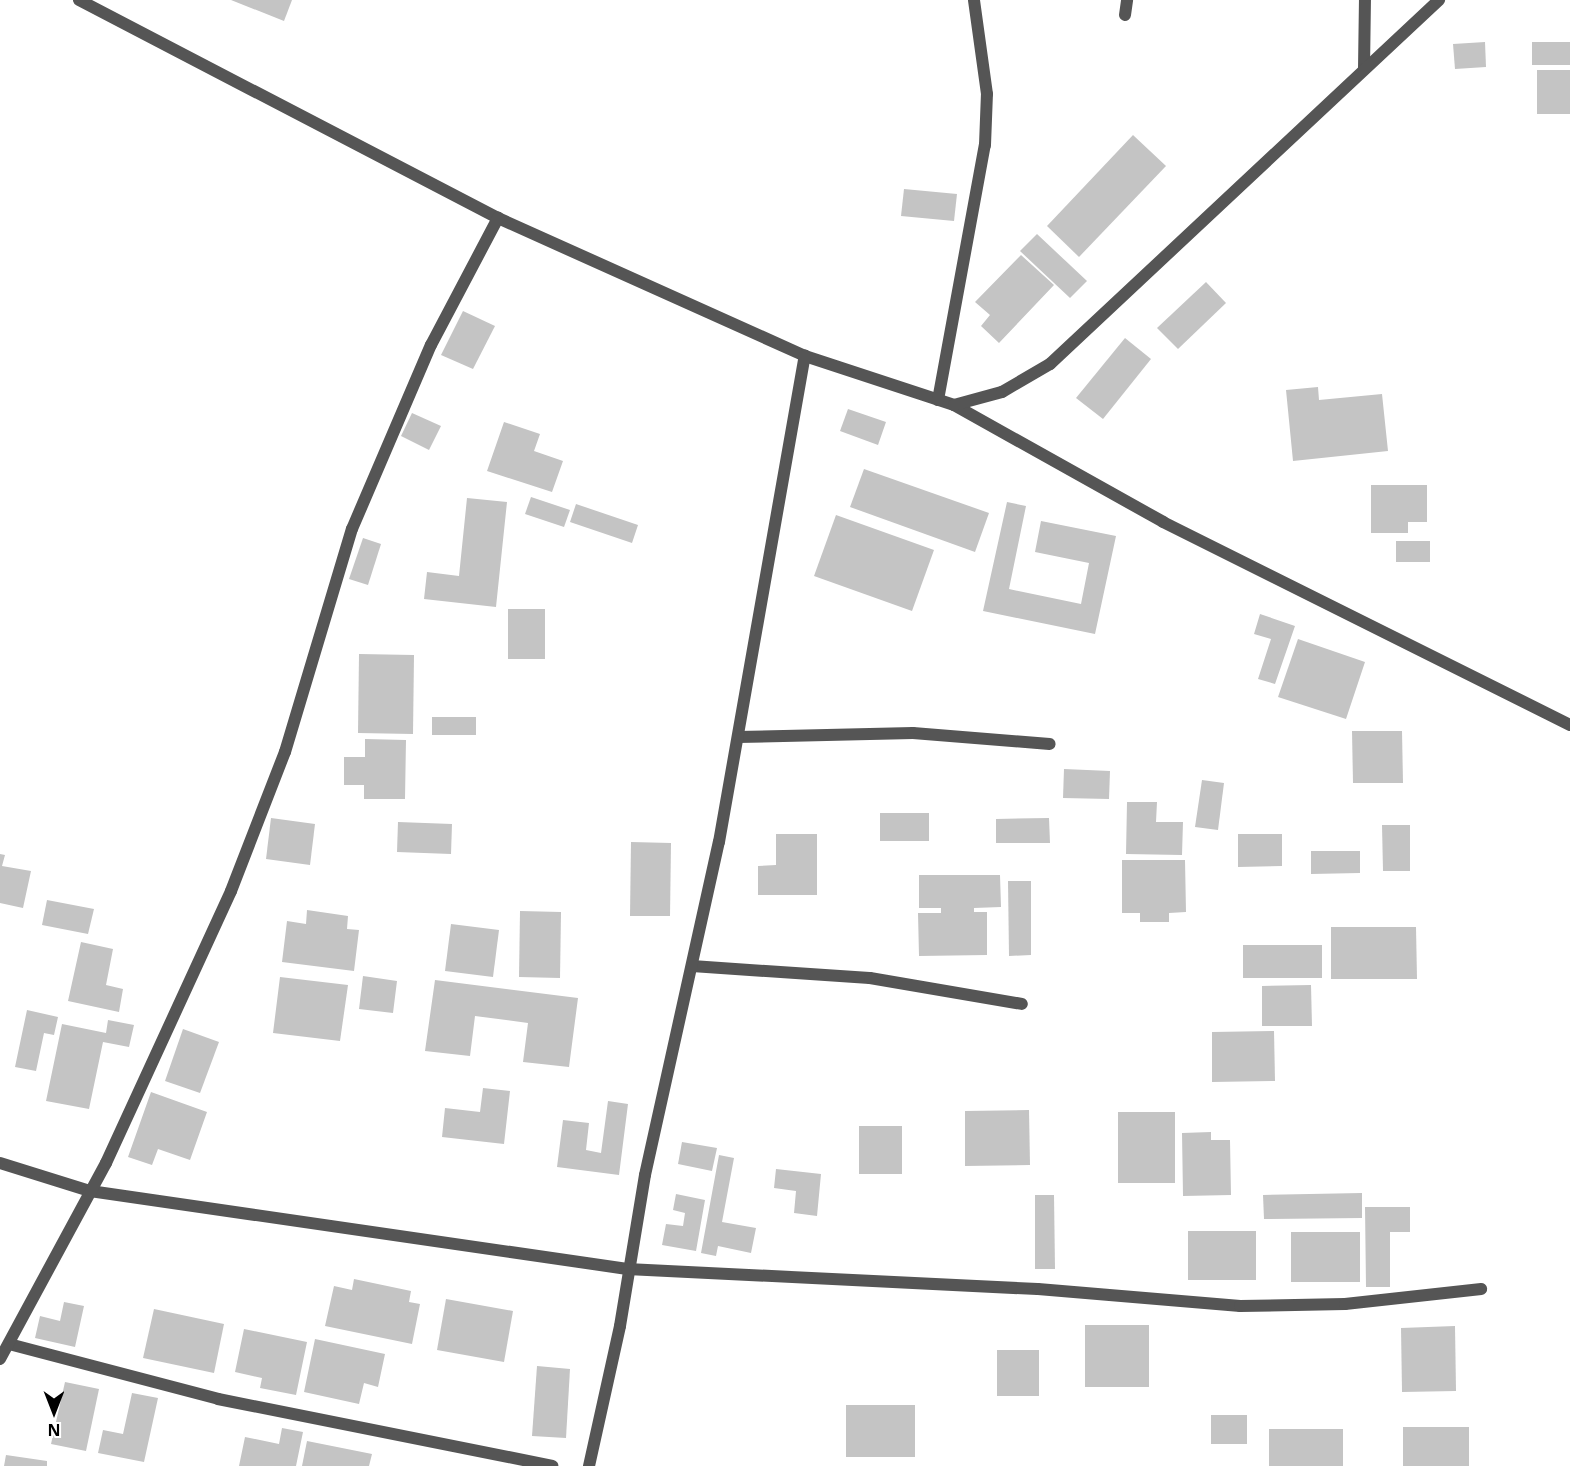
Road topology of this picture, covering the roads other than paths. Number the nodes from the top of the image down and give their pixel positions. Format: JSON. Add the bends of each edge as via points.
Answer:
{"nodes":[{"id":1,"x":79,"y":0,"type":"edge"},
{"id":2,"x":974,"y":0,"type":"edge"},
{"id":3,"x":1127,"y":0,"type":"edge"},
{"id":4,"x":1365,"y":0,"type":"edge"},
{"id":5,"x":1439,"y":0,"type":"edge"},
{"id":6,"x":98,"y":3,"type":"edge"},
{"id":7,"x":1125,"y":15,"type":"dead end"},
{"id":8,"x":1364,"y":69,"type":"junction"},
{"id":9,"x":498,"y":218,"type":"junction"},
{"id":10,"x":805,"y":356,"type":"junction"},
{"id":11,"x":938,"y":399,"type":"junction"},
{"id":12,"x":954,"y":405,"type":"junction"},
{"id":13,"x":1570,"y":724,"type":"edge"},
{"id":14,"x":738,"y":736,"type":"junction"},
{"id":15,"x":1050,"y":744,"type":"dead end"},
{"id":16,"x":692,"y":966,"type":"junction"},
{"id":17,"x":1022,"y":1004,"type":"dead end"},
{"id":18,"x":0,"y":1163,"type":"edge"},
{"id":19,"x":90,"y":1191,"type":"junction"},
{"id":20,"x":627,"y":1269,"type":"junction"},
{"id":21,"x":1482,"y":1289,"type":"dead end"},
{"id":22,"x":9,"y":1344,"type":"junction"},
{"id":23,"x":0,"y":1359,"type":"edge"},
{"id":24,"x":552,"y":1466,"type":"edge"},
{"id":25,"x":589,"y":1466,"type":"edge"}],
"edges":[{"from":1,"to":6,"type":"street"},
{"from":2,"to":11,"type":"street","via":[[987,94],[985,145]]},
{"from":3,"to":7,"type":"street"},
{"from":4,"to":8,"type":"street"},
{"from":5,"to":8,"type":"street"},
{"from":6,"to":9,"type":"street"},
{"from":8,"to":12,"type":"street","via":[[1050,364],[1002,392]]},
{"from":9,"to":10,"type":"street"},
{"from":9,"to":19,"type":"street","via":[[461,282],[386,446],[352,529],[285,752],[231,891]]},
{"from":10,"to":11,"type":"street"},
{"from":10,"to":14,"type":"street"},
{"from":11,"to":12,"type":"street"},
{"from":12,"to":13,"type":"street","via":[[1183,532]]},
{"from":14,"to":15,"type":"street","via":[[913,733]]},
{"from":14,"to":16,"type":"street"},
{"from":16,"to":17,"type":"street","via":[[870,978]]},
{"from":16,"to":20,"type":"street"},
{"from":18,"to":19,"type":"street"},
{"from":19,"to":20,"type":"street"},
{"from":19,"to":22,"type":"street"},
{"from":20,"to":21,"type":"street","via":[[1038,1289],[1240,1306],[1345,1304]]},
{"from":20,"to":25,"type":"street","via":[[620,1326]]},
{"from":22,"to":23,"type":"street"},
{"from":22,"to":24,"type":"street","via":[[218,1399]]}]}
